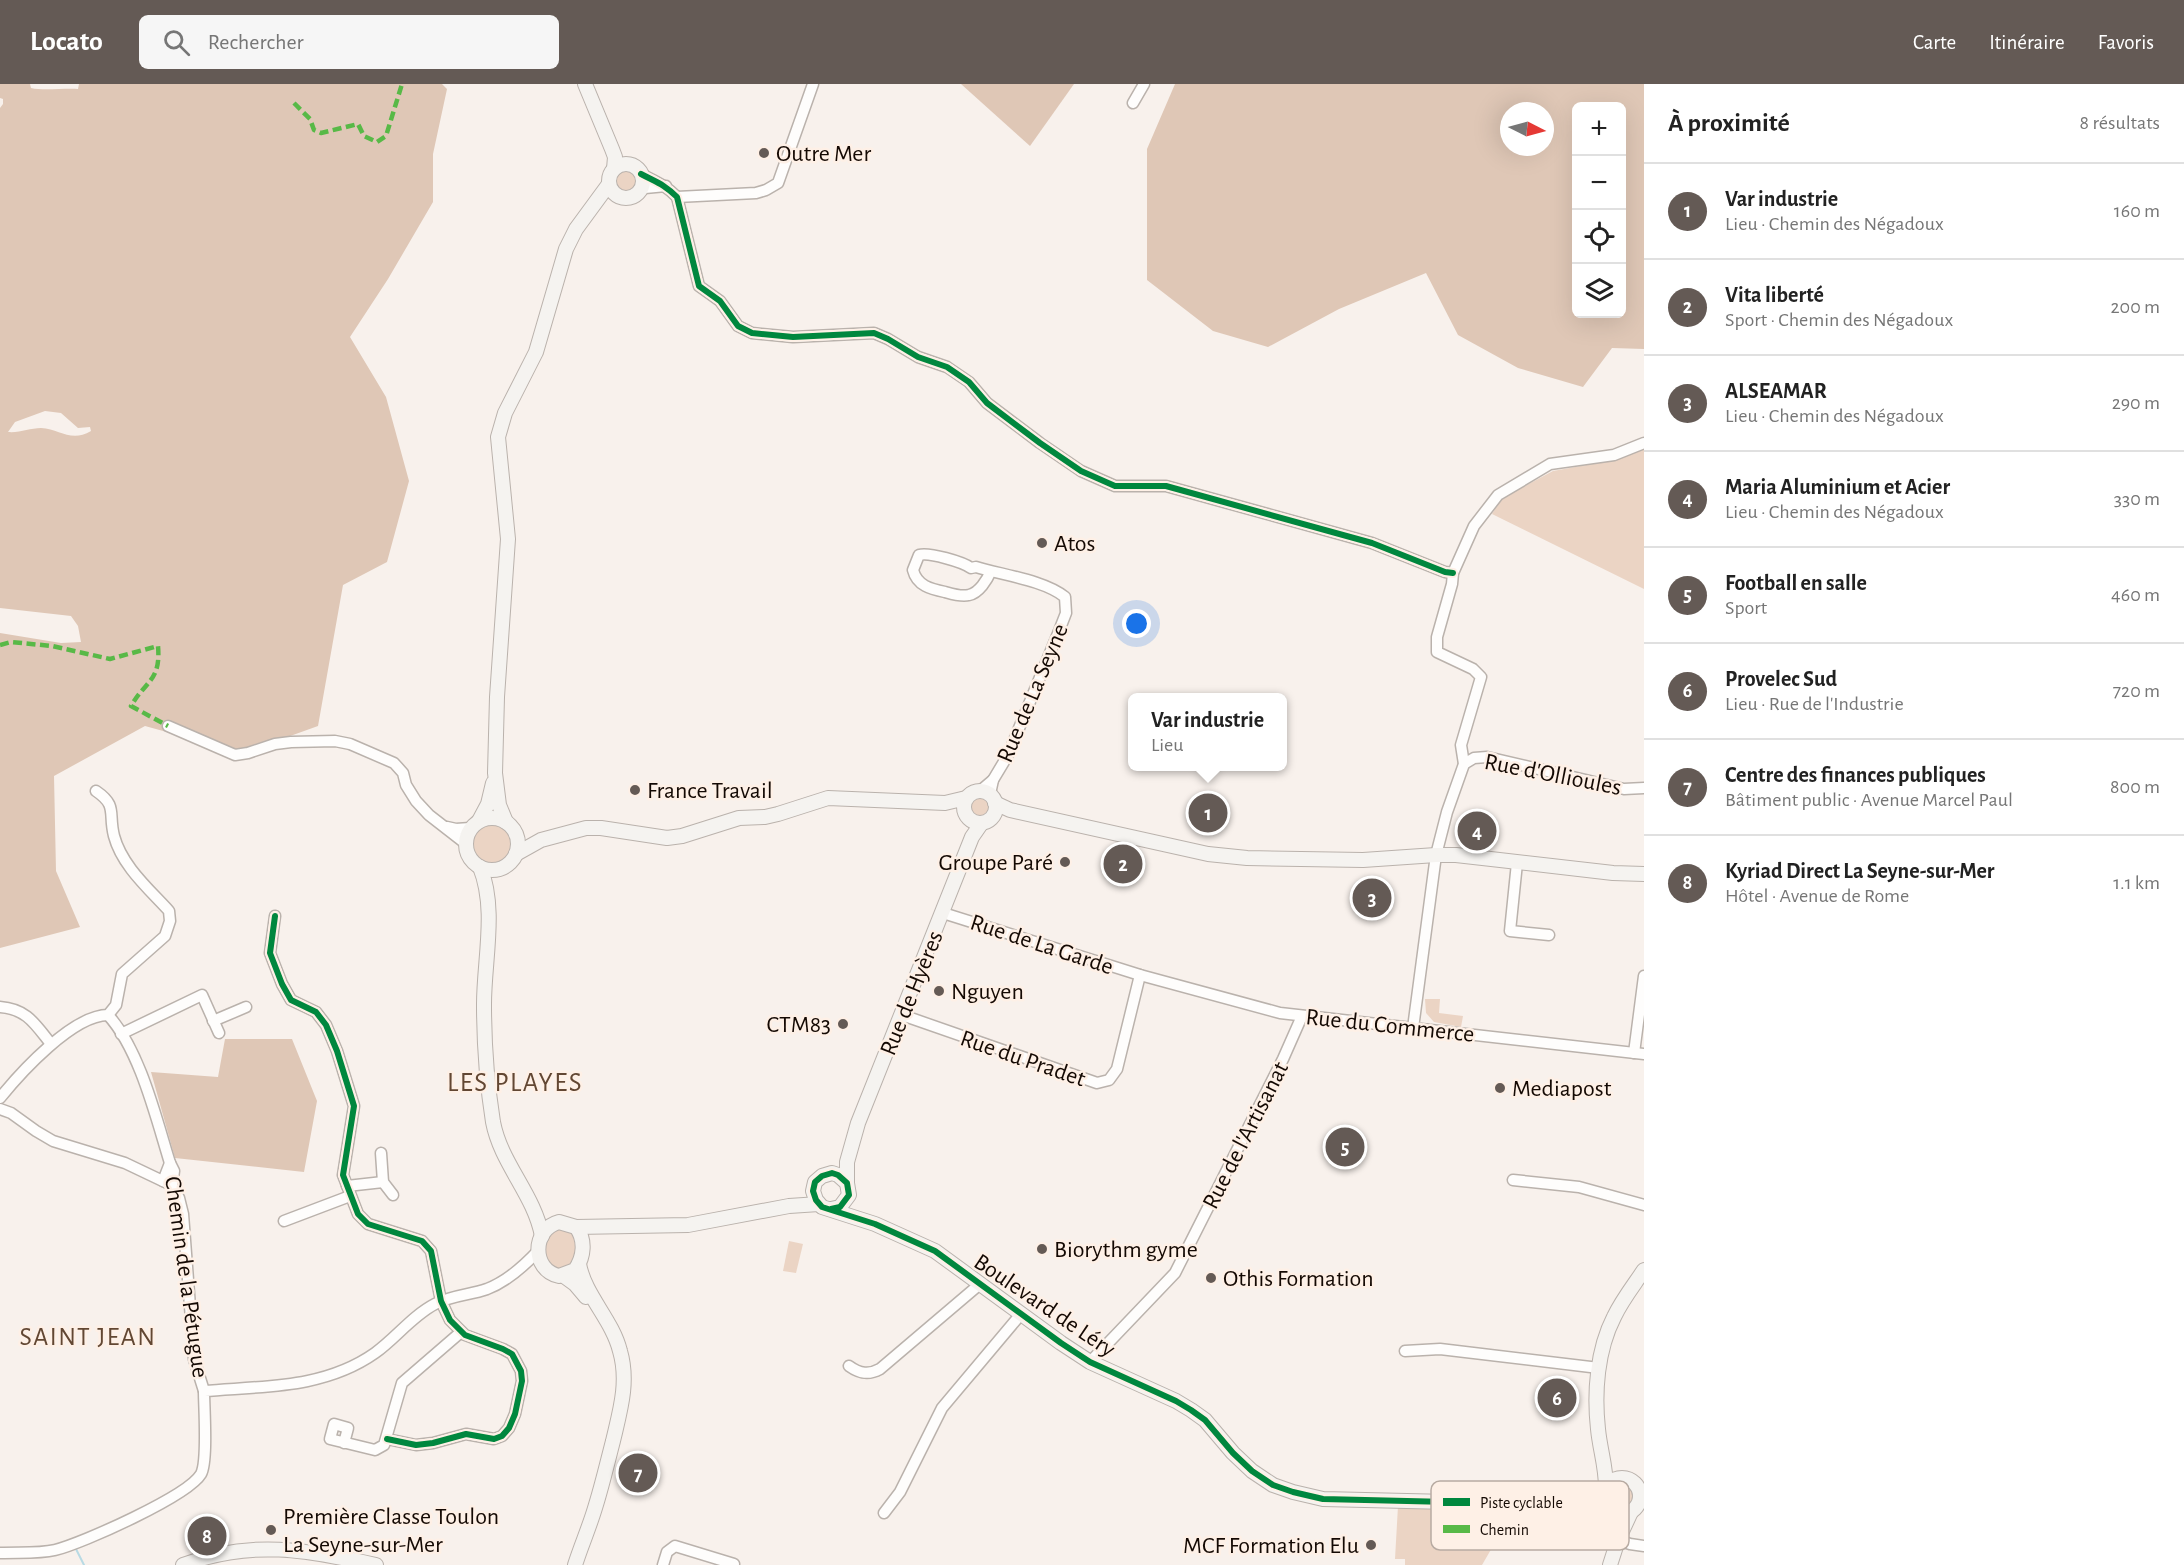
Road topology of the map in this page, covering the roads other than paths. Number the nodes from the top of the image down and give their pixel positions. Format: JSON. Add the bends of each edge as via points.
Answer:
{"nodes":[{"id":1,"x":585,"y":84,"type":"edge"},
{"id":2,"x":593,"y":84,"type":"edge"},
{"id":3,"x":813,"y":84,"type":"edge"},
{"id":4,"x":1144,"y":84,"type":"edge"},
{"id":5,"x":1133,"y":103,"type":"dead end"},
{"id":6,"x":630,"y":165,"type":"junction"},
{"id":7,"x":614,"y":169,"type":"junction"},
{"id":8,"x":641,"y":174,"type":"junction"},
{"id":9,"x":609,"y":184,"type":"junction"},
{"id":10,"x":666,"y":186,"type":"junction"},
{"id":11,"x":639,"y":191,"type":"junction"},
{"id":12,"x":619,"y":196,"type":"junction"},
{"id":13,"x":677,"y":197,"type":"junction"},
{"id":14,"x":576,"y":229,"type":"junction"},
{"id":15,"x":1644,"y":443,"type":"edge"},
{"id":16,"x":991,"y":572,"type":"junction"},
{"id":17,"x":1453,"y":573,"type":"junction"},
{"id":18,"x":168,"y":726,"type":"dead end"},
{"id":19,"x":1464,"y":764,"type":"junction"},
{"id":20,"x":495,"y":773,"type":"junction"},
{"id":21,"x":1644,"y":788,"type":"edge"},
{"id":22,"x":96,"y":791,"type":"dead end"},
{"id":23,"x":990,"y":801,"type":"junction"},
{"id":24,"x":971,"y":814,"type":"junction"},
{"id":25,"x":506,"y":822,"type":"junction"},
{"id":26,"x":475,"y":824,"type":"junction"},
{"id":27,"x":446,"y":827,"type":"junction"},
{"id":28,"x":516,"y":835,"type":"junction"},
{"id":29,"x":541,"y":840,"type":"junction"},
{"id":30,"x":465,"y":843,"type":"junction"},
{"id":31,"x":516,"y":855,"type":"junction"},
{"id":32,"x":1436,"y":855,"type":"junction"},
{"id":33,"x":1517,"y":863,"type":"junction"},
{"id":34,"x":480,"y":867,"type":"junction"},
{"id":35,"x":503,"y":867,"type":"junction"},
{"id":36,"x":1644,"y":874,"type":"edge"},
{"id":37,"x":488,"y":910,"type":"junction"},
{"id":38,"x":943,"y":913,"type":"junction"},
{"id":39,"x":275,"y":916,"type":"dead end"},
{"id":40,"x":1549,"y":935,"type":"dead end"},
{"id":41,"x":1140,"y":975,"type":"junction"},
{"id":42,"x":1644,"y":976,"type":"edge"},
{"id":43,"x":0,"y":1007,"type":"edge"},
{"id":44,"x":246,"y":1007,"type":"dead end"},
{"id":45,"x":108,"y":1015,"type":"junction"},
{"id":46,"x":902,"y":1015,"type":"junction"},
{"id":47,"x":1302,"y":1016,"type":"junction"},
{"id":48,"x":213,"y":1021,"type":"junction"},
{"id":49,"x":1413,"y":1028,"type":"junction"},
{"id":50,"x":219,"y":1033,"type":"dead end"},
{"id":51,"x":121,"y":1034,"type":"junction"},
{"id":52,"x":51,"y":1044,"type":"junction"},
{"id":53,"x":1639,"y":1054,"type":"edge"},
{"id":54,"x":2,"y":1103,"type":"edge"},
{"id":55,"x":849,"y":1148,"type":"junction"},
{"id":56,"x":381,"y":1154,"type":"dead end"},
{"id":57,"x":826,"y":1174,"type":"junction"},
{"id":58,"x":1513,"y":1180,"type":"dead end"},
{"id":59,"x":383,"y":1182,"type":"junction"},
{"id":60,"x":167,"y":1184,"type":"junction"},
{"id":61,"x":814,"y":1186,"type":"junction"},
{"id":62,"x":848,"y":1189,"type":"junction"},
{"id":63,"x":348,"y":1191,"type":"junction"},
{"id":64,"x":525,"y":1191,"type":"junction"},
{"id":65,"x":393,"y":1195,"type":"dead end"},
{"id":66,"x":1644,"y":1204,"type":"edge"},
{"id":67,"x":825,"y":1207,"type":"junction"},
{"id":68,"x":778,"y":1208,"type":"junction"},
{"id":69,"x":284,"y":1221,"type":"dead end"},
{"id":70,"x":559,"y":1222,"type":"junction"},
{"id":71,"x":875,"y":1224,"type":"junction"},
{"id":72,"x":576,"y":1227,"type":"junction"},
{"id":73,"x":602,"y":1228,"type":"junction"},
{"id":74,"x":542,"y":1236,"type":"junction"},
{"id":75,"x":583,"y":1244,"type":"junction"},
{"id":76,"x":538,"y":1251,"type":"junction"},
{"id":77,"x":579,"y":1264,"type":"junction"},
{"id":78,"x":545,"y":1270,"type":"junction"},
{"id":79,"x":1644,"y":1270,"type":"edge"},
{"id":80,"x":516,"y":1272,"type":"junction"},
{"id":81,"x":564,"y":1276,"type":"junction"},
{"id":82,"x":980,"y":1284,"type":"junction"},
{"id":83,"x":441,"y":1301,"type":"junction"},
{"id":84,"x":1021,"y":1314,"type":"junction"},
{"id":85,"x":461,"y":1332,"type":"junction"},
{"id":86,"x":1405,"y":1351,"type":"dead end"},
{"id":87,"x":1090,"y":1362,"type":"junction"},
{"id":88,"x":849,"y":1366,"type":"dead end"},
{"id":89,"x":1599,"y":1368,"type":"junction"},
{"id":90,"x":204,"y":1391,"type":"junction"},
{"id":91,"x":387,"y":1439,"type":"junction"},
{"id":92,"x":344,"y":1443,"type":"dead end"},
{"id":93,"x":605,"y":1460,"type":"junction"},
{"id":94,"x":1605,"y":1461,"type":"junction"},
{"id":95,"x":1620,"y":1478,"type":"junction"},
{"id":96,"x":1607,"y":1481,"type":"edge"},
{"id":97,"x":1614,"y":1481,"type":"edge"},
{"id":98,"x":1641,"y":1489,"type":"edge"},
{"id":99,"x":1431,"y":1502,"type":"edge"},
{"id":100,"x":1631,"y":1512,"type":"joint"},
{"id":101,"x":884,"y":1513,"type":"dead end"},
{"id":102,"x":1629,"y":1516,"type":"edge"},
{"id":103,"x":1629,"y":1543,"type":"edge"},
{"id":104,"x":1644,"y":1546,"type":"edge"},
{"id":105,"x":1615,"y":1550,"type":"edge"},
{"id":106,"x":0,"y":1553,"type":"edge"},
{"id":107,"x":734,"y":1564,"type":"edge"},
{"id":108,"x":183,"y":1565,"type":"edge"},
{"id":109,"x":376,"y":1565,"type":"edge"},
{"id":110,"x":568,"y":1565,"type":"edge"},
{"id":111,"x":575,"y":1565,"type":"edge"},
{"id":112,"x":663,"y":1565,"type":"edge"},
{"id":113,"x":1611,"y":1565,"type":"edge"}],
"edges":[{"from":1,"to":7,"type":"street","via":[[615,157]]},
{"from":2,"to":6,"type":"street","via":[[613,136]]},
{"from":3,"to":13,"type":"street","via":[[778,183],[756,193]]},
{"from":4,"to":5,"type":"street"},
{"from":6,"to":7,"type":"street"},
{"from":6,"to":8,"type":"street"},
{"from":7,"to":9,"type":"street"},
{"from":8,"to":10,"type":"street"},
{"from":8,"to":11,"type":"street","via":[[643,183]]},
{"from":9,"to":12,"type":"street"},
{"from":9,"to":14,"type":"street"},
{"from":10,"to":11,"type":"street"},
{"from":10,"to":13,"type":"street"},
{"from":11,"to":12,"type":"street","via":[[631,197]]},
{"from":12,"to":14,"type":"street","via":[[602,203]]},
{"from":13,"to":17,"type":"street","via":[[699,286],[720,301],[738,326],[752,333],[874,333],[918,357],[947,367],[1040,443],[1081,471],[1115,486],[1166,486],[1372,543]]},
{"from":14,"to":20,"type":"street","via":[[561,262],[536,352],[505,413],[498,437],[508,539]]},
{"from":15,"to":17,"type":"street","via":[[1614,455],[1550,464],[1498,495],[1474,526]]},
{"from":16,"to":16,"type":"street","via":[[926,553],[919,555],[913,570],[918,581],[931,589],[970,595]]},
{"from":16,"to":23,"type":"street","name":"Rue de La Seyne","via":[[1058,592],[1067,604],[1008,755],[993,780]]},
{"from":17,"to":19,"type":"street","via":[[1437,652],[1473,669],[1481,677],[1461,745]]},
{"from":18,"to":27,"type":"street","via":[[235,755],[291,741],[350,744],[394,763],[416,801]]},
{"from":19,"to":21,"type":"street","name":"Rue d'Ollioules","via":[[1487,757],[1624,789]]},
{"from":19,"to":32,"type":"street"},
{"from":20,"to":25,"type":"street","via":[[499,806]]},
{"from":20,"to":26,"type":"street","via":[[489,801]]},
{"from":22,"to":45,"type":"street","via":[[111,804],[114,836],[122,857],[169,911],[170,921],[165,936],[122,974],[116,1005]]},
{"from":23,"to":24,"type":"street","via":[[989,821]]},
{"from":23,"to":24,"type":"street","via":[[974,792]]},
{"from":23,"to":32,"type":"street","via":[[1010,810],[1208,854],[1363,860]]},
{"from":24,"to":29,"type":"street","via":[[945,803],[828,798],[778,814],[732,819],[682,836],[653,837],[586,828]]},
{"from":24,"to":38,"type":"street","name":"Rue de Hyères","via":[[972,837]]},
{"from":25,"to":26,"type":"street","via":[[496,818]]},
{"from":25,"to":28,"type":"street"},
{"from":26,"to":27,"type":"street","via":[[456,829]]},
{"from":26,"to":30,"type":"street"},
{"from":27,"to":30,"type":"street"},
{"from":28,"to":29,"type":"street"},
{"from":28,"to":31,"type":"street"},
{"from":29,"to":31,"type":"street"},
{"from":30,"to":34,"type":"street","via":[[470,858]]},
{"from":31,"to":35,"type":"street"},
{"from":32,"to":33,"type":"street"},
{"from":32,"to":49,"type":"street"},
{"from":33,"to":36,"type":"street"},
{"from":33,"to":40,"type":"street","via":[[1510,931]]},
{"from":34,"to":35,"type":"street"},
{"from":34,"to":37,"type":"street"},
{"from":35,"to":37,"type":"street"},
{"from":37,"to":64,"type":"street","via":[[484,1005],[490,1097],[501,1148]]},
{"from":38,"to":41,"type":"street","name":"Rue de La Garde"},
{"from":38,"to":46,"type":"street","name":"Rue de Hyères"},
{"from":39,"to":63,"type":"street","via":[[270,953],[282,984],[291,1000],[316,1012],[326,1025],[354,1106],[343,1168]]},
{"from":41,"to":46,"type":"street","name":"Rue du Pradet","via":[[1117,1069],[1109,1080],[1097,1083]]},
{"from":41,"to":47,"type":"street","name":"Rue du Commerce"},
{"from":42,"to":53,"type":"street"},
{"from":43,"to":52,"type":"street","via":[[13,1008],[30,1018]]},
{"from":44,"to":48,"type":"street"},
{"from":45,"to":51,"type":"street","name":"Chemin de la Pétugue"},
{"from":45,"to":52,"type":"street","via":[[88,1020]]},
{"from":46,"to":55,"type":"street","name":"Rue de Hyères"},
{"from":47,"to":49,"type":"street","name":"Rue du Commerce"},
{"from":47,"to":87,"type":"street","name":"Rue de l'Artisanat","via":[[1175,1273]]},
{"from":48,"to":50,"type":"street"},
{"from":48,"to":51,"type":"street","via":[[202,995]]},
{"from":49,"to":53,"type":"street","name":"Rue du Commerce"},
{"from":51,"to":60,"type":"street","name":"Chemin de la Pétugue","via":[[141,1072],[174,1171]]},
{"from":52,"to":54,"type":"street","via":[[23,1071]]},
{"from":54,"to":60,"type":"street","via":[[53,1141],[125,1163]]},
{"from":55,"to":57,"type":"street","name":"Rue de Hyères"},
{"from":55,"to":62,"type":"street","name":"Rue de Hyères"},
{"from":56,"to":59,"type":"street"},
{"from":57,"to":61,"type":"street"},
{"from":57,"to":62,"type":"street","via":[[838,1175]]},
{"from":58,"to":66,"type":"street","via":[[1579,1187]]},
{"from":59,"to":63,"type":"street"},
{"from":59,"to":65,"type":"street"},
{"from":60,"to":90,"type":"street","name":"Chemin de la Pétugue","via":[[179,1198],[183,1214],[194,1359]]},
{"from":61,"to":67,"type":"street","via":[[814,1196]]},
{"from":61,"to":68,"type":"street","name":"Boulevard de Léry"},
{"from":62,"to":67,"type":"street","via":[[840,1207]]},
{"from":62,"to":71,"type":"street","name":"Boulevard de Léry","via":[[857,1210]]},
{"from":63,"to":69,"type":"street"},
{"from":63,"to":83,"type":"street","via":[[357,1214],[368,1224],[422,1241],[431,1251]]},
{"from":64,"to":70,"type":"street"},
{"from":64,"to":74,"type":"street"},
{"from":67,"to":68,"type":"street","name":"Boulevard de Léry"},
{"from":67,"to":71,"type":"street","name":"Boulevard de Léry"},
{"from":68,"to":73,"type":"street","name":"Boulevard de Léry","via":[[688,1225]]},
{"from":70,"to":72,"type":"street"},
{"from":70,"to":74,"type":"street","via":[[549,1226]]},
{"from":71,"to":82,"type":"street","name":"Boulevard de Léry","via":[[935,1251]]},
{"from":72,"to":73,"type":"street","name":"Boulevard de Léry"},
{"from":72,"to":75,"type":"street"},
{"from":73,"to":75,"type":"street"},
{"from":74,"to":76,"type":"street"},
{"from":75,"to":77,"type":"street"},
{"from":76,"to":78,"type":"street"},
{"from":76,"to":80,"type":"street"},
{"from":77,"to":81,"type":"street"},
{"from":77,"to":93,"type":"street","via":[[586,1284],[616,1335],[625,1379],[621,1408]]},
{"from":78,"to":80,"type":"street"},
{"from":78,"to":81,"type":"street"},
{"from":79,"to":89,"type":"street","via":[[1613,1317]]},
{"from":80,"to":83,"type":"street","via":[[487,1289]]},
{"from":81,"to":93,"type":"street","via":[[592,1307],[615,1352],[618,1390]]},
{"from":82,"to":84,"type":"street","name":"Boulevard de Léry"},
{"from":82,"to":88,"type":"street","via":[[880,1370],[865,1374]]},
{"from":83,"to":85,"type":"street"},
{"from":83,"to":90,"type":"street","via":[[374,1353],[323,1379]]},
{"from":84,"to":87,"type":"street","name":"Boulevard de Léry"},
{"from":84,"to":101,"type":"street","via":[[942,1408],[900,1492]]},
{"from":85,"to":91,"type":"street","via":[[402,1383]]},
{"from":85,"to":91,"type":"street","via":[[503,1349],[518,1363],[522,1381],[509,1428],[494,1439],[466,1434],[416,1445]]},
{"from":86,"to":89,"type":"street","via":[[1440,1349]]},
{"from":87,"to":99,"type":"street","name":"Boulevard de Léry","via":[[1191,1410],[1252,1471],[1274,1485],[1323,1499]]},
{"from":89,"to":94,"type":"street","via":[[1598,1431]]},
{"from":90,"to":106,"type":"street","name":"Chemin de la Pétugue","via":[[202,1472],[186,1489],[88,1538],[54,1550]]},
{"from":91,"to":92,"type":"street","via":[[384,1446],[375,1450]]},
{"from":93,"to":110,"type":"street"},
{"from":93,"to":111,"type":"street","via":[[595,1509]]},
{"from":94,"to":95,"type":"street"},
{"from":94,"to":96,"type":"street"},
{"from":95,"to":97,"type":"street"},
{"from":95,"to":98,"type":"street"},
{"from":98,"to":100,"type":"street","via":[[1639,1503]]},
{"from":100,"to":102,"type":"street"},
{"from":103,"to":104,"type":"street"},
{"from":105,"to":113,"type":"street"},
{"from":107,"to":112,"type":"street","via":[[675,1546],[667,1552]]},
{"from":108,"to":109,"type":"street","via":[[234,1551],[282,1548]]}]}
